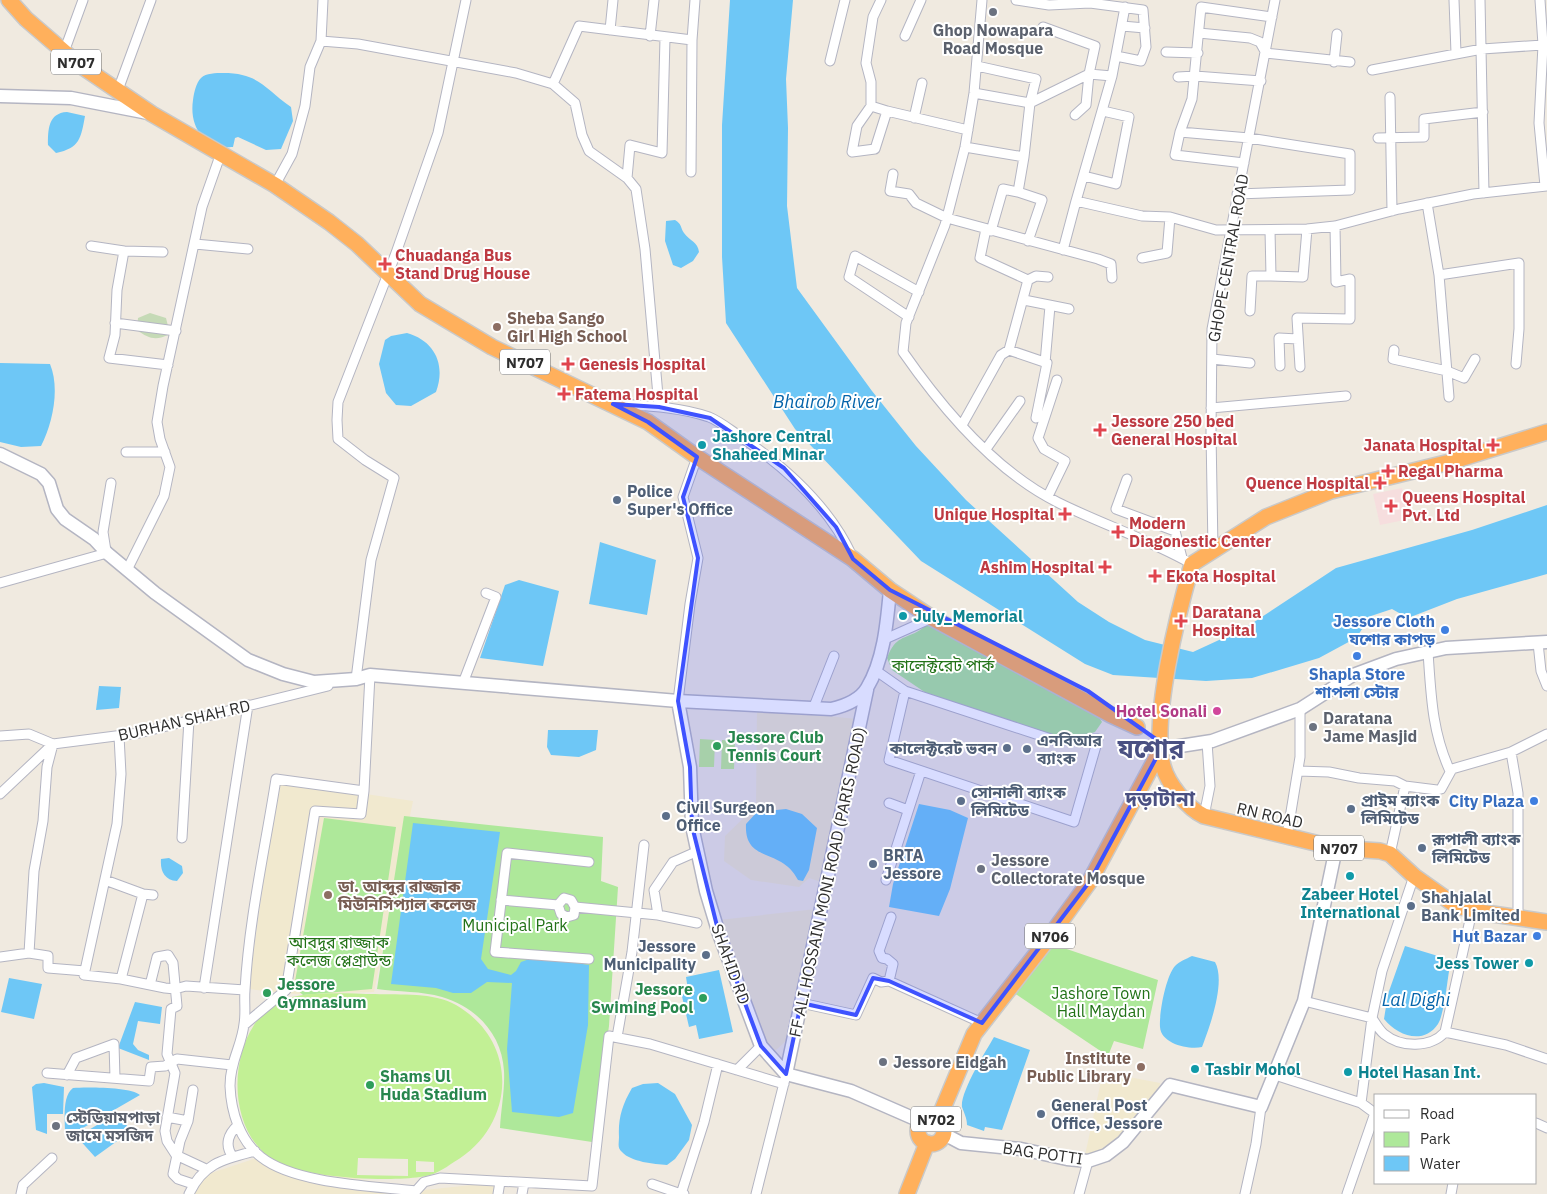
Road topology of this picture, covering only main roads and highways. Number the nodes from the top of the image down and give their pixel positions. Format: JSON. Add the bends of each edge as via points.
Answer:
{"nodes":[{"id":1,"x":9,"y":0,"type":"edge"},
{"id":2,"x":1547,"y":432,"type":"edge"},
{"id":3,"x":904,"y":600,"type":"junction"},
{"id":4,"x":1137,"y":727,"type":"junction"},
{"id":5,"x":1160,"y":746,"type":"junction"},
{"id":6,"x":1547,"y":922,"type":"edge"},
{"id":7,"x":938,"y":1120,"type":"junction"},
{"id":8,"x":927,"y":1143,"type":"junction"},
{"id":9,"x":907,"y":1194,"type":"edge"}],
"edges":[{"from":1,"to":3,"type":"highway","number":"N707","via":[[64,52],[152,114],[275,185],[357,244],[420,304],[492,347],[648,422],[853,559]]},
{"from":2,"to":5,"type":"highway","via":[[1450,462],[1331,491],[1266,517],[1187,561],[1165,691]]},
{"from":3,"to":4,"type":"highway","number":"N707"},
{"from":3,"to":4,"type":"highway","number":"N707","via":[[968,627],[1080,687],[1112,706]]},
{"from":4,"to":5,"type":"highway","number":"N707"},
{"from":5,"to":6,"type":"highway","name":"RN ROAD","number":"N707","via":[[1164,769],[1177,790],[1204,816],[1336,848],[1390,854],[1439,895],[1472,911]]},
{"from":5,"to":7,"type":"highway","number":"N706","via":[[1090,880],[970,1040]]},
{"from":7,"to":8,"type":"highway","number":"N702","via":[[944,1134],[935,1143]]},
{"from":7,"to":8,"type":"highway","number":"N702","via":[[930,1118],[922,1122],[919,1134]]},
{"from":8,"to":9,"type":"highway"}]}
